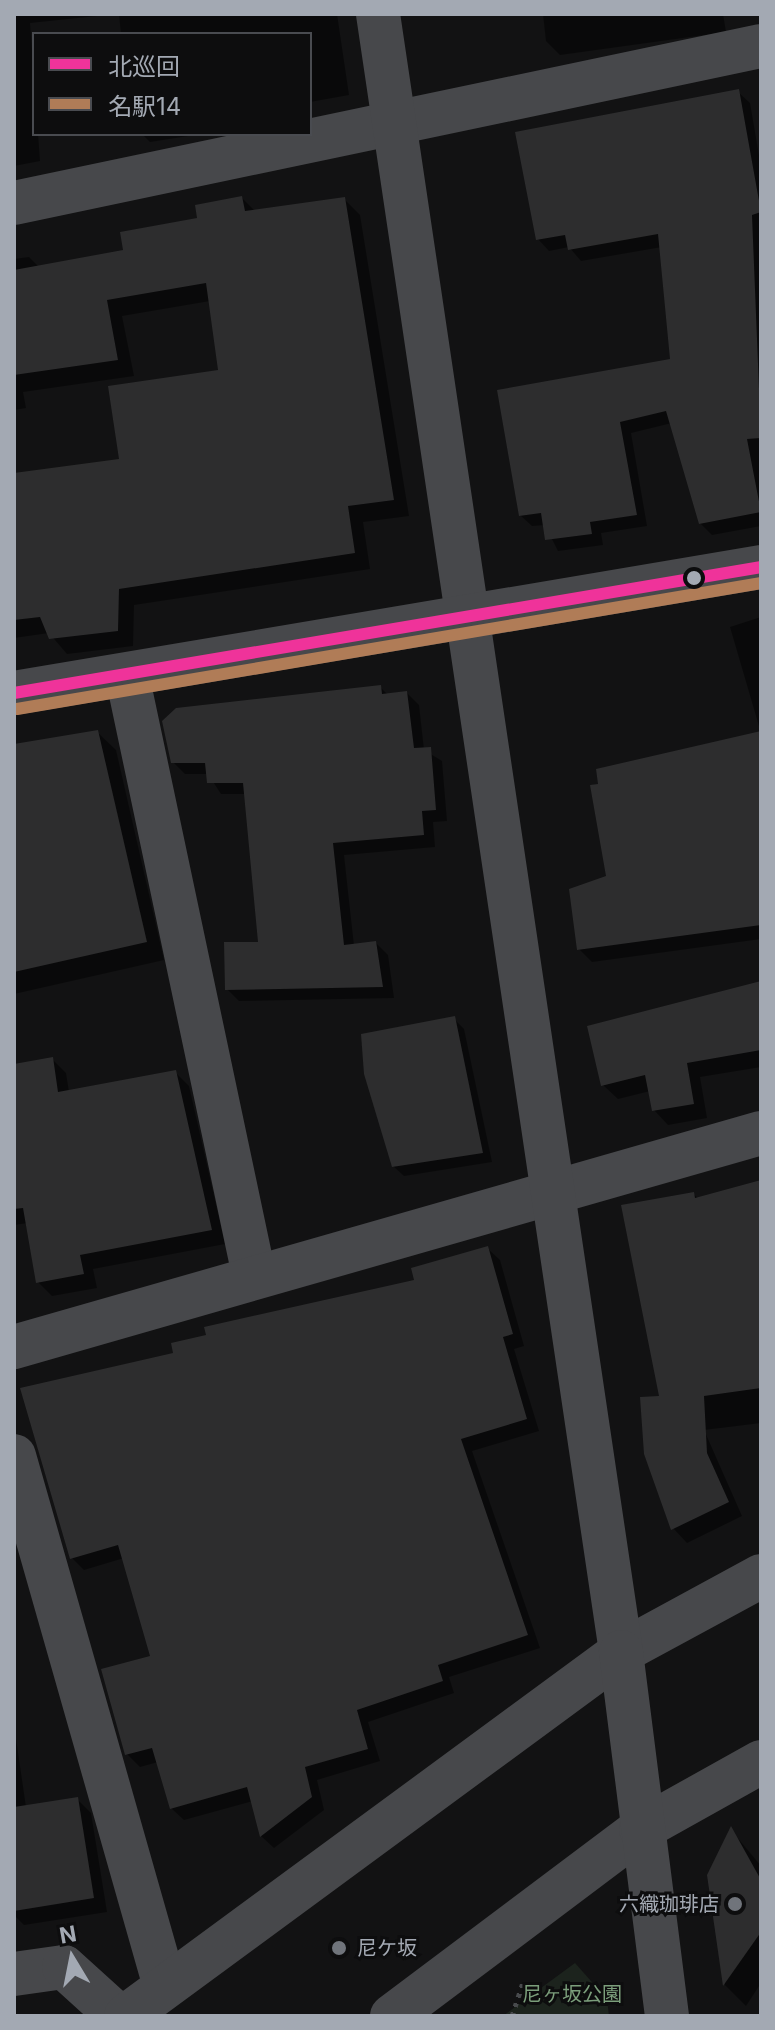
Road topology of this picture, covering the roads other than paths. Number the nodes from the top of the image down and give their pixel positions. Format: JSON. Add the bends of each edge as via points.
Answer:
{"nodes":[{"id":1,"x":378,"y":14,"type":"edge"},
{"id":2,"x":757,"y":14,"type":"edge"},
{"id":3,"x":761,"y":45,"type":"edge"},
{"id":4,"x":395,"y":122,"type":"junction"},
{"id":5,"x":14,"y":203,"type":"edge"},
{"id":6,"x":761,"y":567,"type":"edge"},
{"id":7,"x":469,"y":621,"type":"junction"},
{"id":8,"x":127,"y":675,"type":"junction"},
{"id":9,"x":14,"y":693,"type":"edge"},
{"id":10,"x":761,"y":1133,"type":"edge"},
{"id":11,"x":554,"y":1190,"type":"junction"},
{"id":12,"x":254,"y":1275,"type":"junction"},
{"id":13,"x":14,"y":1347,"type":"edge"},
{"id":14,"x":14,"y":1456,"type":"edge"},
{"id":15,"x":761,"y":1576,"type":"edge"},
{"id":16,"x":621,"y":1652,"type":"junction"},
{"id":17,"x":761,"y":1762,"type":"edge"},
{"id":18,"x":641,"y":1829,"type":"junction"},
{"id":19,"x":14,"y":1974,"type":"edge"},
{"id":20,"x":165,"y":1986,"type":"junction"},
{"id":21,"x":118,"y":2016,"type":"edge"},
{"id":22,"x":126,"y":2016,"type":"edge"},
{"id":23,"x":392,"y":2016,"type":"edge"},
{"id":24,"x":667,"y":2016,"type":"edge"}],
"edges":[{"from":1,"to":4,"type":"street"},
{"from":2,"to":3,"type":"street"},
{"from":3,"to":4,"type":"street"},
{"from":4,"to":5,"type":"street"},
{"from":4,"to":7,"type":"street"},
{"from":6,"to":7,"type":"street"},
{"from":7,"to":8,"type":"street"},
{"from":7,"to":11,"type":"street"},
{"from":8,"to":9,"type":"street"},
{"from":8,"to":12,"type":"street"},
{"from":10,"to":11,"type":"street"},
{"from":11,"to":12,"type":"street"},
{"from":11,"to":16,"type":"street"},
{"from":12,"to":13,"type":"street"},
{"from":14,"to":20,"type":"street"},
{"from":15,"to":16,"type":"street"},
{"from":16,"to":18,"type":"street"},
{"from":16,"to":20,"type":"street"},
{"from":17,"to":18,"type":"street"},
{"from":18,"to":23,"type":"street"},
{"from":18,"to":24,"type":"street"},
{"from":19,"to":21,"type":"street","via":[[64,1967]]},
{"from":20,"to":22,"type":"street"}]}
